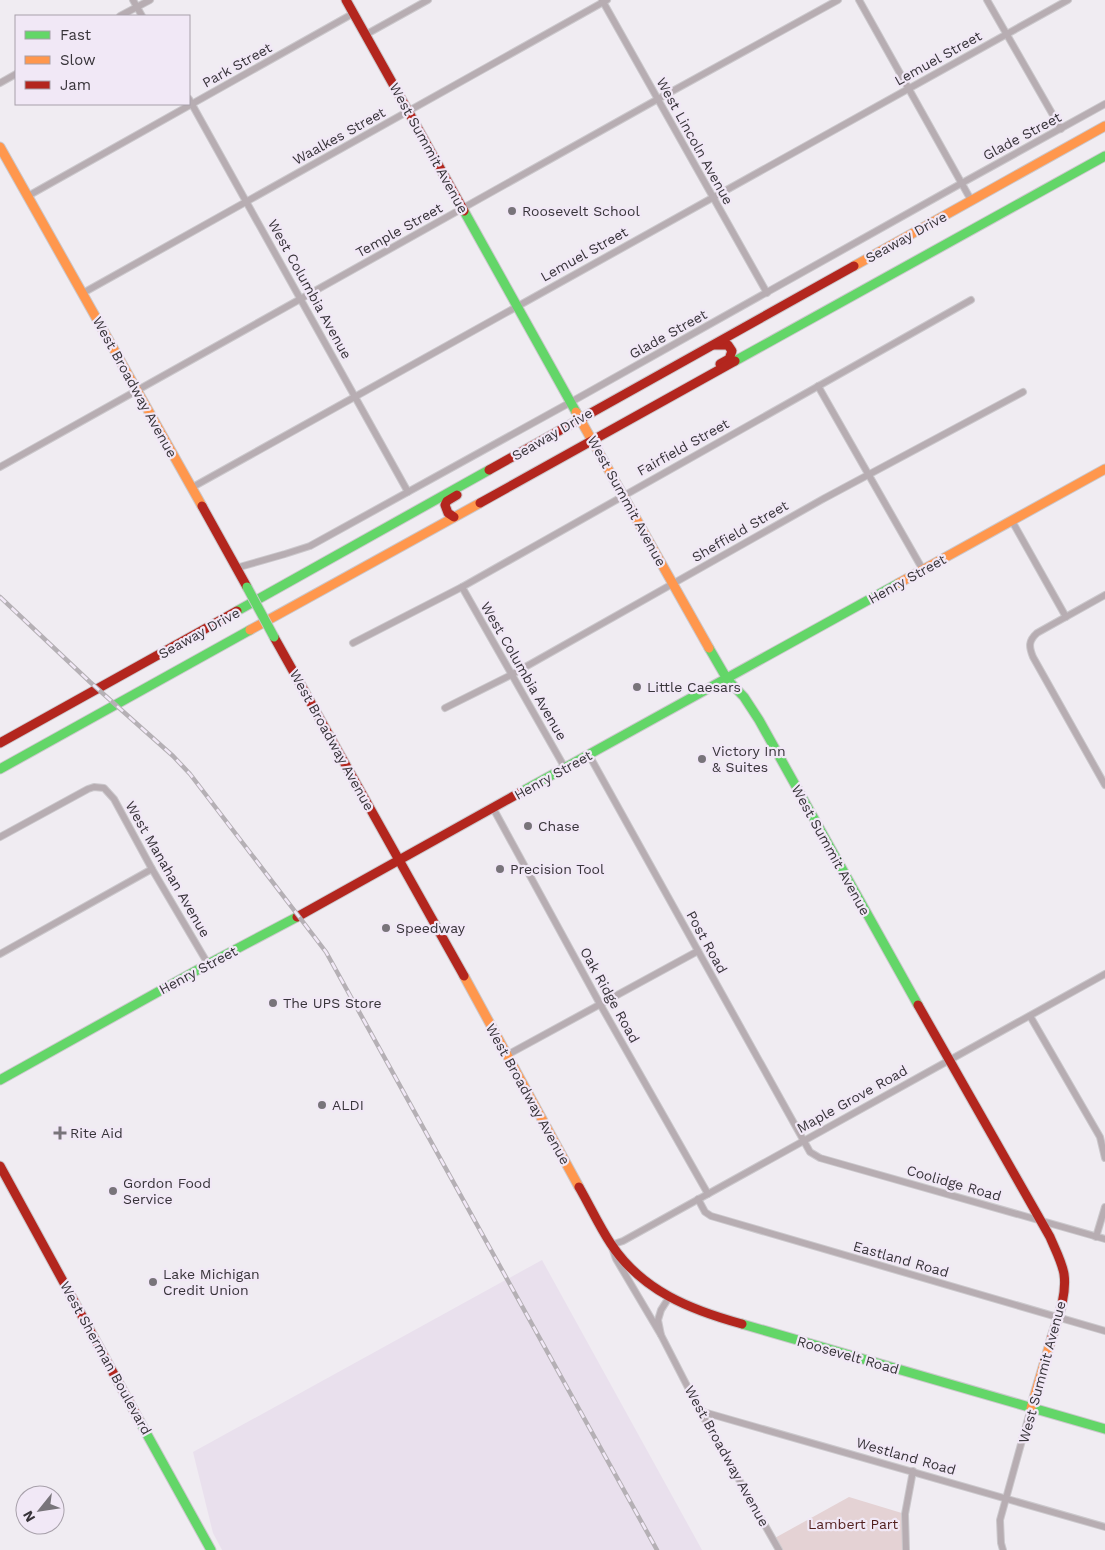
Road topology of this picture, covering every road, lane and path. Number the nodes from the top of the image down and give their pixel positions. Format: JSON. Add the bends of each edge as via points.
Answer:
{"nodes":[{"id":1,"x":133,"y":0,"type":"edge"},
{"id":2,"x":150,"y":0,"type":"edge"},
{"id":3,"x":346,"y":0,"type":"edge"},
{"id":4,"x":428,"y":0,"type":"edge"},
{"id":5,"x":838,"y":0,"type":"edge"},
{"id":6,"x":859,"y":0,"type":"edge"},
{"id":7,"x":987,"y":0,"type":"edge"},
{"id":8,"x":1068,"y":0,"type":"edge"},
{"id":9,"x":604,"y":1,"type":"edge"},
{"id":10,"x":137,"y":7,"type":"junction"},
{"id":11,"x":354,"y":14,"type":"junction"},
{"id":12,"x":122,"y":15,"type":"edge"},
{"id":13,"x":141,"y":15,"type":"edge"},
{"id":14,"x":1006,"y":34,"type":"junction"},
{"id":15,"x":365,"y":35,"type":"junction"},
{"id":16,"x":15,"y":75,"type":"edge"},
{"id":17,"x":0,"y":83,"type":"edge"},
{"id":18,"x":908,"y":88,"type":"junction"},
{"id":19,"x":658,"y":99,"type":"junction"},
{"id":20,"x":190,"y":101,"type":"edge"},
{"id":21,"x":1105,"y":104,"type":"edge"},
{"id":22,"x":183,"y":105,"type":"edge"},
{"id":23,"x":408,"y":112,"type":"junction"},
{"id":24,"x":1105,"y":126,"type":"edge"},
{"id":25,"x":1061,"y":129,"type":"junction"},
{"id":26,"x":0,"y":147,"type":"edge"},
{"id":27,"x":1105,"y":156,"type":"edge"},
{"id":28,"x":962,"y":182,"type":"junction"},
{"id":29,"x":28,"y":196,"type":"junction"},
{"id":30,"x":713,"y":197,"type":"junction"},
{"id":31,"x":971,"y":200,"type":"junction"},
{"id":32,"x":247,"y":202,"type":"junction"},
{"id":33,"x":462,"y":208,"type":"junction"},
{"id":34,"x":767,"y":293,"type":"junction"},
{"id":35,"x":82,"y":294,"type":"junction"},
{"id":36,"x":301,"y":299,"type":"junction"},
{"id":37,"x":971,"y":300,"type":"dead end"},
{"id":38,"x":517,"y":306,"type":"junction"},
{"id":39,"x":713,"y":345,"type":"junction"},
{"id":40,"x":818,"y":386,"type":"junction"},
{"id":41,"x":136,"y":391,"type":"junction"},
{"id":42,"x":1023,"y":392,"type":"dead end"},
{"id":43,"x":355,"y":397,"type":"junction"},
{"id":44,"x":571,"y":402,"type":"junction"},
{"id":45,"x":582,"y":421,"type":"junction"},
{"id":46,"x":614,"y":429,"type":"junction"},
{"id":47,"x":593,"y":441,"type":"junction"},
{"id":48,"x":0,"y":467,"type":"edge"},
{"id":49,"x":1105,"y":470,"type":"edge"},
{"id":50,"x":868,"y":476,"type":"junction"},
{"id":51,"x":191,"y":488,"type":"junction"},
{"id":52,"x":408,"y":492,"type":"junction"},
{"id":53,"x":624,"y":495,"type":"junction"},
{"id":54,"x":454,"y":517,"type":"junction"},
{"id":55,"x":1012,"y":521,"type":"junction"},
{"id":56,"x":236,"y":568,"type":"junction"},
{"id":57,"x":922,"y":570,"type":"junction"},
{"id":58,"x":673,"y":584,"type":"junction"},
{"id":59,"x":462,"y":587,"type":"junction"},
{"id":60,"x":1104,"y":598,"type":"edge"},
{"id":61,"x":1066,"y":617,"type":"junction"},
{"id":62,"x":353,"y":643,"type":"dead end"},
{"id":63,"x":511,"y":675,"type":"junction"},
{"id":64,"x":727,"y":679,"type":"junction"},
{"id":65,"x":445,"y":708,"type":"dead end"},
{"id":66,"x":0,"y":744,"type":"edge"},
{"id":67,"x":589,"y":755,"type":"junction"},
{"id":68,"x":565,"y":768,"type":"junction"},
{"id":69,"x":0,"y":769,"type":"edge"},
{"id":70,"x":1105,"y":785,"type":"edge"},
{"id":71,"x":493,"y":808,"type":"junction"},
{"id":72,"x":0,"y":837,"type":"edge"},
{"id":73,"x":400,"y":860,"type":"junction"},
{"id":74,"x":152,"y":869,"type":"junction"},
{"id":75,"x":698,"y":951,"type":"junction"},
{"id":76,"x":0,"y":954,"type":"edge"},
{"id":77,"x":208,"y":964,"type":"junction"},
{"id":78,"x":1105,"y":974,"type":"edge"},
{"id":79,"x":600,"y":1004,"type":"junction"},
{"id":80,"x":1030,"y":1016,"type":"junction"},
{"id":81,"x":507,"y":1055,"type":"junction"},
{"id":82,"x":949,"y":1060,"type":"junction"},
{"id":83,"x":0,"y":1080,"type":"edge"},
{"id":84,"x":804,"y":1140,"type":"junction"},
{"id":85,"x":1105,"y":1158,"type":"edge"},
{"id":86,"x":0,"y":1166,"type":"edge"},
{"id":87,"x":708,"y":1194,"type":"junction"},
{"id":88,"x":698,"y":1199,"type":"junction"},
{"id":89,"x":1105,"y":1207,"type":"edge"},
{"id":90,"x":1040,"y":1221,"type":"junction"},
{"id":91,"x":1096,"y":1237,"type":"junction"},
{"id":92,"x":1105,"y":1239,"type":"edge"},
{"id":93,"x":611,"y":1245,"type":"junction"},
{"id":94,"x":668,"y":1299,"type":"junction"},
{"id":95,"x":1058,"y":1317,"type":"junction"},
{"id":96,"x":1105,"y":1331,"type":"edge"},
{"id":97,"x":661,"y":1335,"type":"junction"},
{"id":98,"x":1031,"y":1408,"type":"junction"},
{"id":99,"x":700,"y":1411,"type":"junction"},
{"id":100,"x":1105,"y":1429,"type":"edge"},
{"id":101,"x":913,"y":1471,"type":"junction"},
{"id":102,"x":1007,"y":1499,"type":"junction"},
{"id":103,"x":1105,"y":1527,"type":"edge"},
{"id":104,"x":211,"y":1550,"type":"edge"},
{"id":105,"x":779,"y":1550,"type":"edge"},
{"id":106,"x":906,"y":1550,"type":"edge"},
{"id":107,"x":1003,"y":1550,"type":"edge"}],
"edges":[{"from":1,"to":10,"type":"street"},
{"from":2,"to":10,"type":"street"},
{"from":3,"to":11,"type":"main road","name":"West Summit Avenue"},
{"from":4,"to":15,"type":"street"},
{"from":5,"to":19,"type":"street","name":"Temple Street"},
{"from":6,"to":18,"type":"street"},
{"from":7,"to":14,"type":"street"},
{"from":8,"to":14,"type":"street","name":"Lemuel Street"},
{"from":9,"to":19,"type":"street","name":"West Lincoln Avenue"},
{"from":9,"to":23,"type":"street","name":"Waalkes Street"},
{"from":10,"to":12,"type":"street"},
{"from":10,"to":13,"type":"street"},
{"from":11,"to":15,"type":"main road","name":"West Summit Avenue"},
{"from":11,"to":20,"type":"street","name":"Park Street"},
{"from":14,"to":18,"type":"street","name":"Lemuel Street"},
{"from":14,"to":25,"type":"street"},
{"from":15,"to":23,"type":"main road","name":"West Summit Avenue"},
{"from":16,"to":17,"type":"street"},
{"from":18,"to":28,"type":"street"},
{"from":18,"to":30,"type":"street","name":"Lemuel Street"},
{"from":19,"to":30,"type":"street","name":"West Lincoln Avenue"},
{"from":19,"to":33,"type":"street","name":"Temple Street"},
{"from":20,"to":32,"type":"street","name":"West Columbia Avenue"},
{"from":21,"to":25,"type":"street","name":"Glade Street"},
{"from":22,"to":29,"type":"street","name":"Park Street"},
{"from":23,"to":32,"type":"street","name":"Waalkes Street"},
{"from":23,"to":33,"type":"main road","name":"West Summit Avenue"},
{"from":24,"to":31,"type":"main road","name":"Seaway Drive"},
{"from":25,"to":28,"type":"street","name":"Glade Street"},
{"from":26,"to":29,"type":"main road","name":"West Broadway Avenue"},
{"from":27,"to":46,"type":"main road","name":"Seaway Drive"},
{"from":28,"to":31,"type":"street"},
{"from":28,"to":34,"type":"street","name":"Glade Street"},
{"from":29,"to":35,"type":"main road","name":"West Broadway Avenue"},
{"from":30,"to":34,"type":"street","name":"West Lincoln Avenue"},
{"from":30,"to":38,"type":"street","name":"Lemuel Street"},
{"from":31,"to":39,"type":"main road","name":"Seaway Drive"},
{"from":32,"to":35,"type":"street","name":"Waalkes Street"},
{"from":32,"to":36,"type":"street","name":"West Columbia Avenue"},
{"from":33,"to":36,"type":"street","name":"Temple Street"},
{"from":33,"to":38,"type":"main road","name":"West Summit Avenue"},
{"from":34,"to":44,"type":"street","name":"Glade Street"},
{"from":35,"to":41,"type":"main road","name":"West Broadway Avenue"},
{"from":36,"to":41,"type":"street","name":"Temple Street"},
{"from":36,"to":43,"type":"street","name":"West Columbia Avenue"},
{"from":37,"to":40,"type":"street","name":"Fairfield Street"},
{"from":38,"to":43,"type":"street","name":"Lemuel Street"},
{"from":38,"to":44,"type":"main road","name":"West Summit Avenue"},
{"from":39,"to":45,"type":"main road","name":"Seaway Drive"},
{"from":39,"to":46,"type":"main road","via":[[727,344],[731,347],[731,356],[628,415]]},
{"from":40,"to":50,"type":"street"},
{"from":40,"to":53,"type":"street","name":"Fairfield Street"},
{"from":41,"to":48,"type":"street","name":"Temple Street"},
{"from":41,"to":51,"type":"main road","name":"West Broadway Avenue"},
{"from":42,"to":50,"type":"street","name":"Sheffield Street"},
{"from":43,"to":51,"type":"street","name":"Lemuel Street"},
{"from":43,"to":52,"type":"street","name":"West Columbia Avenue"},
{"from":44,"to":45,"type":"main road","name":"West Summit Avenue"},
{"from":44,"to":52,"type":"street","name":"Glade Street"},
{"from":45,"to":47,"type":"main road","name":"West Summit Avenue"},
{"from":45,"to":54,"type":"main road","via":[[447,501],[446,510]]},
{"from":45,"to":66,"type":"main road","name":"Seaway Drive"},
{"from":46,"to":47,"type":"main road","name":"Seaway Drive"},
{"from":47,"to":53,"type":"main road","name":"West Summit Avenue"},
{"from":47,"to":54,"type":"main road","name":"Seaway Drive"},
{"from":49,"to":55,"type":"main road","name":"Henry Street"},
{"from":50,"to":57,"type":"street"},
{"from":50,"to":58,"type":"street","name":"Sheffield Street"},
{"from":51,"to":56,"type":"main road","name":"West Broadway Avenue"},
{"from":52,"to":56,"type":"street","name":"Glade Street","via":[[310,546]]},
{"from":53,"to":58,"type":"main road","name":"West Summit Avenue"},
{"from":53,"to":59,"type":"street","name":"Fairfield Street"},
{"from":54,"to":69,"type":"main road","name":"Seaway Drive"},
{"from":55,"to":57,"type":"main road","name":"Henry Street"},
{"from":55,"to":61,"type":"street"},
{"from":56,"to":73,"type":"main road","name":"West Broadway Avenue","bridge":true},
{"from":57,"to":64,"type":"main road","name":"Henry Street"},
{"from":58,"to":63,"type":"street","name":"Sheffield Street"},
{"from":58,"to":64,"type":"main road","name":"West Summit Avenue"},
{"from":59,"to":62,"type":"street","name":"Fairfield Street"},
{"from":59,"to":63,"type":"street","name":"West Columbia Avenue"},
{"from":60,"to":61,"type":"street"},
{"from":61,"to":70,"type":"street","via":[[1037,633],[1032,638],[1030,649]]},
{"from":63,"to":65,"type":"street","name":"Sheffield Street"},
{"from":63,"to":68,"type":"street","name":"West Columbia Avenue"},
{"from":64,"to":67,"type":"main road","name":"Henry Street"},
{"from":64,"to":82,"type":"main road","name":"West Summit Avenue","via":[[759,720]]},
{"from":67,"to":68,"type":"main road","name":"Henry Street"},
{"from":67,"to":75,"type":"street","name":"Post Road"},
{"from":68,"to":71,"type":"main road","name":"Henry Street"},
{"from":71,"to":73,"type":"main road","name":"Henry Street"},
{"from":71,"to":79,"type":"street","name":"Oak Ridge Road"},
{"from":72,"to":74,"type":"street","name":"West Manahan Avenue","via":[[88,789],[104,788],[114,799]]},
{"from":73,"to":77,"type":"main road","name":"Henry Street"},
{"from":73,"to":81,"type":"main road","name":"West Broadway Avenue"},
{"from":74,"to":76,"type":"street"},
{"from":74,"to":77,"type":"street","name":"West Manahan Avenue"},
{"from":75,"to":79,"type":"street"},
{"from":75,"to":84,"type":"street","name":"Post Road"},
{"from":77,"to":83,"type":"main road","name":"Henry Street"},
{"from":78,"to":80,"type":"street","name":"Maple Grove Road"},
{"from":79,"to":81,"type":"street"},
{"from":79,"to":87,"type":"street","name":"Oak Ridge Road"},
{"from":80,"to":82,"type":"street","name":"Maple Grove Road"},
{"from":80,"to":85,"type":"street","via":[[1100,1137]]},
{"from":81,"to":93,"type":"main road","name":"West Broadway Avenue"},
{"from":82,"to":84,"type":"street","name":"Maple Grove Road"},
{"from":82,"to":90,"type":"main road","name":"West Summit Avenue"},
{"from":84,"to":87,"type":"street","name":"Maple Grove Road"},
{"from":84,"to":90,"type":"street","name":"Coolidge Road","via":[[810,1152],[820,1158]]},
{"from":86,"to":104,"type":"main road","name":"West Sherman Boulevard"},
{"from":87,"to":88,"type":"street","name":"Maple Grove Road"},
{"from":88,"to":93,"type":"street","name":"Maple Grove Road"},
{"from":88,"to":95,"type":"street","name":"Eastland Road","via":[[711,1216]]},
{"from":89,"to":91,"type":"street"},
{"from":90,"to":91,"type":"street","name":"Coolidge Road"},
{"from":90,"to":95,"type":"main road","name":"West Summit Avenue","via":[[1064,1274]]},
{"from":91,"to":92,"type":"street","name":"Coolidge Road"},
{"from":93,"to":94,"type":"main road","name":"Roosevelt Road","via":[[648,1286]]},
{"from":93,"to":97,"type":"street","name":"West Broadway Avenue"},
{"from":94,"to":97,"type":"street","name":"West Broadway Avenue","via":[[658,1320]]},
{"from":94,"to":98,"type":"main road","name":"Roosevelt Road","via":[[710,1315]]},
{"from":95,"to":96,"type":"street","name":"Eastland Road"},
{"from":95,"to":98,"type":"main road","name":"West Summit Avenue"},
{"from":97,"to":99,"type":"street","name":"West Broadway Avenue"},
{"from":98,"to":100,"type":"main road","name":"Roosevelt Road"},
{"from":98,"to":102,"type":"street","name":"West Summit Avenue"},
{"from":99,"to":101,"type":"street","name":"Westland Road"},
{"from":99,"to":105,"type":"street","name":"West Broadway Avenue"},
{"from":101,"to":102,"type":"street","name":"Westland Road"},
{"from":101,"to":106,"type":"street","via":[[905,1514]]},
{"from":102,"to":103,"type":"street","name":"Westland Road"},
{"from":102,"to":107,"type":"street","name":"West Summit Avenue","via":[[1000,1520]]}]}
